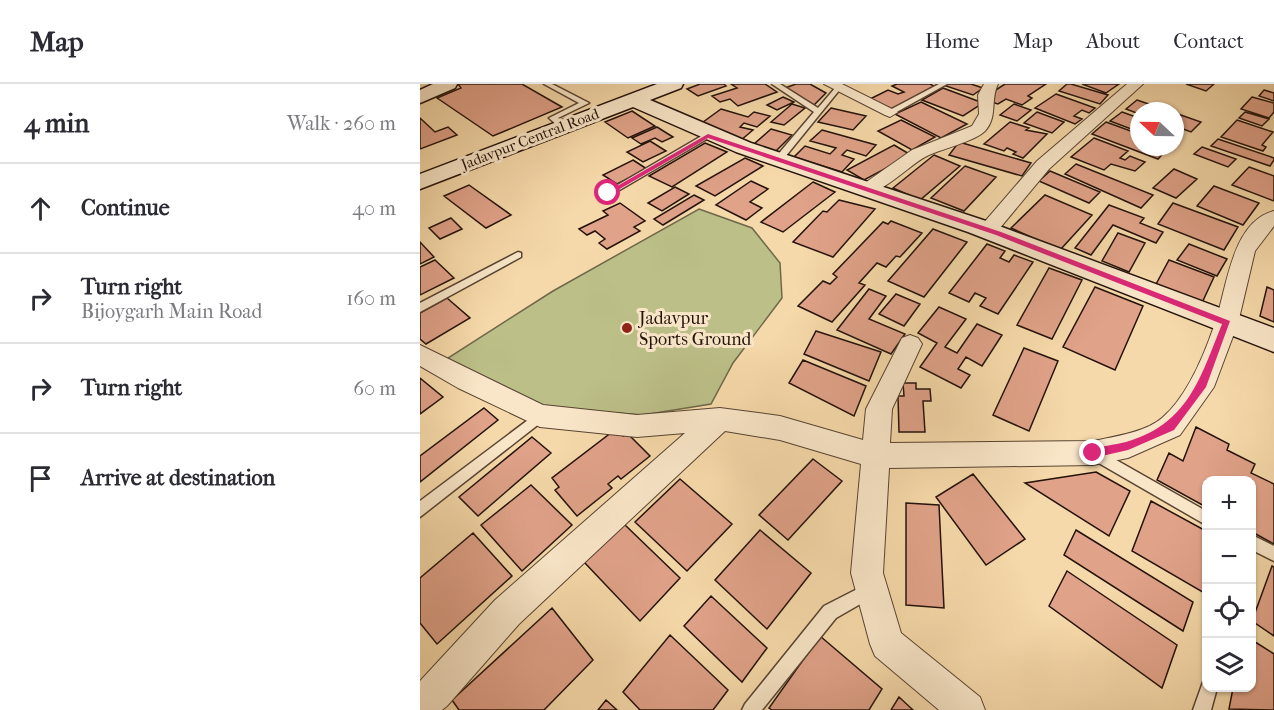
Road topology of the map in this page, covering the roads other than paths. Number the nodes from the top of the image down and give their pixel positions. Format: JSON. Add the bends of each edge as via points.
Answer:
{"nodes":[{"id":1,"x":448,"y":84,"type":"edge"},
{"id":2,"x":547,"y":84,"type":"edge"},
{"id":3,"x":674,"y":84,"type":"edge"},
{"id":4,"x":775,"y":84,"type":"edge"},
{"id":5,"x":944,"y":84,"type":"edge"},
{"id":6,"x":991,"y":84,"type":"edge"},
{"id":7,"x":1136,"y":84,"type":"edge"},
{"id":8,"x":834,"y":86,"type":"edge"},
{"id":9,"x":420,"y":97,"type":"edge"},
{"id":10,"x":632,"y":99,"type":"junction"},
{"id":11,"x":818,"y":111,"type":"junction"},
{"id":12,"x":890,"y":112,"type":"joint"},
{"id":13,"x":563,"y":126,"type":"junction"},
{"id":14,"x":708,"y":135,"type":"junction"},
{"id":15,"x":778,"y":160,"type":"junction"},
{"id":16,"x":420,"y":182,"type":"edge"},
{"id":17,"x":868,"y":189,"type":"junction"},
{"id":18,"x":608,"y":193,"type":"dead end"},
{"id":19,"x":1274,"y":217,"type":"edge"},
{"id":20,"x":988,"y":230,"type":"junction"},
{"id":21,"x":518,"y":255,"type":"dead end"},
{"id":22,"x":420,"y":308,"type":"edge"},
{"id":23,"x":1227,"y":323,"type":"junction"},
{"id":24,"x":1274,"y":340,"type":"edge"},
{"id":25,"x":910,"y":344,"type":"dead end"},
{"id":26,"x":420,"y":354,"type":"edge"},
{"id":27,"x":540,"y":416,"type":"junction"},
{"id":28,"x":720,"y":419,"type":"junction"},
{"id":29,"x":1093,"y":453,"type":"junction"},
{"id":30,"x":876,"y":456,"type":"junction"},
{"id":31,"x":420,"y":510,"type":"edge"},
{"id":32,"x":1202,"y":516,"type":"edge"},
{"id":33,"x":1256,"y":545,"type":"edge"},
{"id":34,"x":1274,"y":554,"type":"edge"},
{"id":35,"x":872,"y":590,"type":"junction"},
{"id":36,"x":1207,"y":692,"type":"edge"},
{"id":37,"x":433,"y":702,"type":"edge"},
{"id":38,"x":751,"y":710,"type":"edge"},
{"id":39,"x":967,"y":710,"type":"edge"},
{"id":40,"x":1202,"y":710,"type":"edge"}],
"edges":[{"from":1,"to":9,"type":"street"},
{"from":2,"to":13,"type":"lane","via":[[585,103],[553,118]]},
{"from":3,"to":10,"type":"street","name":"Jadavpur Central Road"},
{"from":4,"to":11,"type":"lane"},
{"from":5,"to":12,"type":"lane"},
{"from":6,"to":17,"type":"street","via":[[985,95],[987,114],[978,129],[918,154]]},
{"from":7,"to":20,"type":"street","via":[[1043,165]]},
{"from":8,"to":11,"type":"lane"},
{"from":8,"to":12,"type":"street"},
{"from":10,"to":13,"type":"street","name":"Jadavpur Central Road"},
{"from":10,"to":14,"type":"street"},
{"from":11,"to":15,"type":"lane"},
{"from":13,"to":16,"type":"street","name":"Jadavpur Central Road"},
{"from":14,"to":15,"type":"street"},
{"from":14,"to":18,"type":"lane"},
{"from":15,"to":17,"type":"street"},
{"from":17,"to":20,"type":"street"},
{"from":19,"to":23,"type":"street","via":[[1245,250]]},
{"from":20,"to":23,"type":"street"},
{"from":21,"to":22,"type":"lane"},
{"from":23,"to":24,"type":"street"},
{"from":23,"to":29,"type":"street","via":[[1201,387],[1171,427],[1128,446]]},
{"from":25,"to":30,"type":"street","via":[[879,409]]},
{"from":26,"to":27,"type":"street"},
{"from":27,"to":28,"type":"street","via":[[638,426]]},
{"from":27,"to":31,"type":"lane"},
{"from":28,"to":30,"type":"street","via":[[780,428]]},
{"from":28,"to":37,"type":"street","via":[[507,612]]},
{"from":29,"to":30,"type":"street"},
{"from":29,"to":32,"type":"lane"},
{"from":30,"to":35,"type":"street","via":[[867,573]]},
{"from":33,"to":34,"type":"lane"},
{"from":35,"to":38,"type":"lane","via":[[830,612]]},
{"from":35,"to":39,"type":"street","via":[[887,644]]},
{"from":36,"to":40,"type":"lane"}]}
